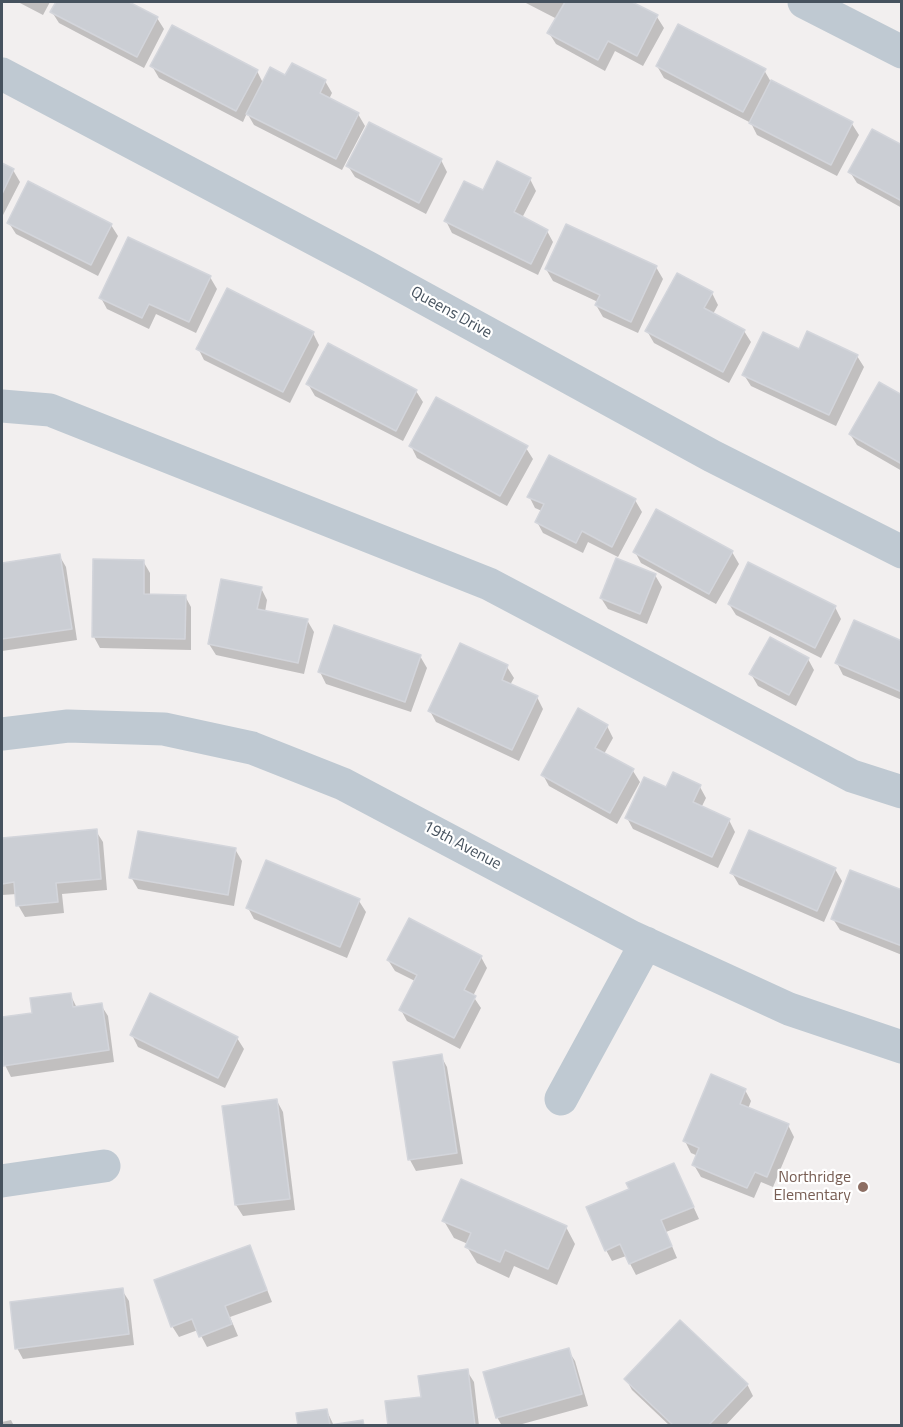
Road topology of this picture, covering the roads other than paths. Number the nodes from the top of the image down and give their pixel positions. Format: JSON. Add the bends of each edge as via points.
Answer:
{"nodes":[{"id":1,"x":804,"y":2,"type":"edge"},
{"id":2,"x":902,"y":52,"type":"edge"},
{"id":3,"x":2,"y":74,"type":"edge"},
{"id":4,"x":2,"y":406,"type":"edge"},
{"id":5,"x":902,"y":552,"type":"edge"},
{"id":6,"x":2,"y":734,"type":"edge"},
{"id":7,"x":902,"y":792,"type":"edge"},
{"id":8,"x":646,"y":943,"type":"junction"},
{"id":9,"x":902,"y":1047,"type":"edge"},
{"id":10,"x":561,"y":1099,"type":"dead end"},
{"id":11,"x":104,"y":1166,"type":"dead end"},
{"id":12,"x":2,"y":1181,"type":"edge"}],
"edges":[{"from":1,"to":2,"type":"street"},
{"from":3,"to":5,"type":"street","name":"Queens Drive","via":[[712,456]]},
{"from":4,"to":7,"type":"street","via":[[50,410],[489,584],[852,776]]},
{"from":6,"to":8,"type":"street","name":"19th Avenue","via":[[68,726],[164,729],[252,748],[344,784]]},
{"from":8,"to":9,"type":"street","name":"19th Avenue","via":[[789,1009]]},
{"from":8,"to":10,"type":"street"},
{"from":11,"to":12,"type":"street"}]}
